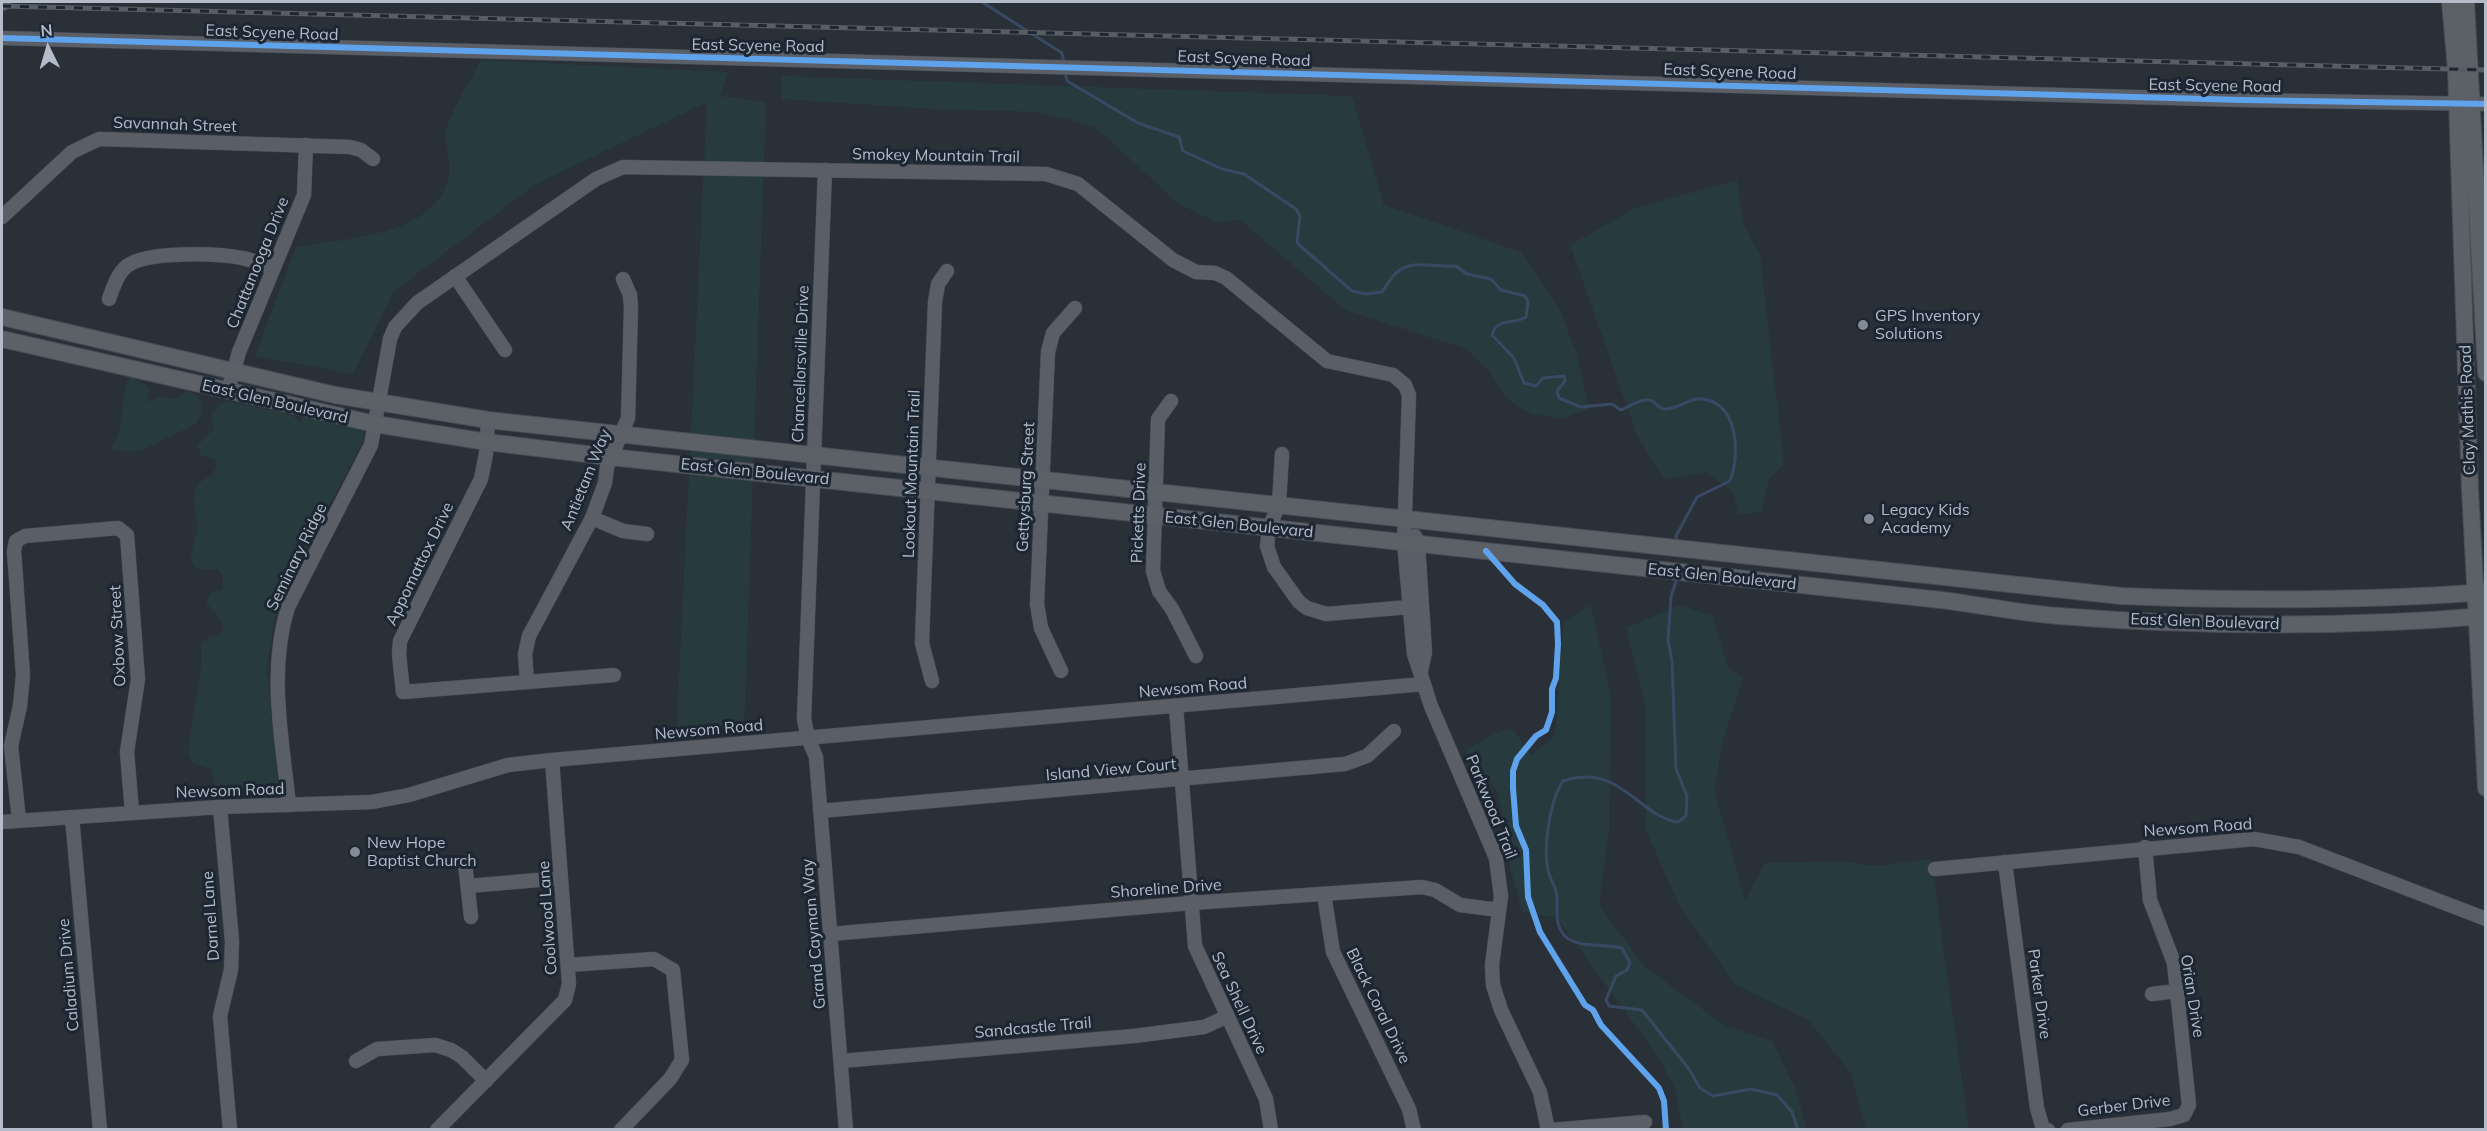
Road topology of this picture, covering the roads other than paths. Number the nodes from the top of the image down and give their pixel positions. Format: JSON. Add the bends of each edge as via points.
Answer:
{"nodes":[{"id":1,"x":2450,"y":2,"type":"edge"},
{"id":2,"x":2466,"y":2,"type":"edge"},
{"id":3,"x":2,"y":38,"type":"edge"},
{"id":4,"x":2472,"y":104,"type":"edge"},
{"id":5,"x":2486,"y":125,"type":"edge"},
{"id":6,"x":306,"y":145,"type":"junction"},
{"id":7,"x":2474,"y":148,"type":"junction"},
{"id":8,"x":373,"y":159,"type":"dead end"},
{"id":9,"x":825,"y":171,"type":"junction"},
{"id":10,"x":2,"y":217,"type":"edge"},
{"id":11,"x":274,"y":268,"type":"junction"},
{"id":12,"x":948,"y":271,"type":"dead end"},
{"id":13,"x":455,"y":276,"type":"junction"},
{"id":14,"x":623,"y":279,"type":"dead end"},
{"id":15,"x":109,"y":299,"type":"dead end"},
{"id":16,"x":1075,"y":308,"type":"dead end"},
{"id":17,"x":2,"y":317,"type":"edge"},
{"id":18,"x":2,"y":339,"type":"edge"},
{"id":19,"x":505,"y":350,"type":"dead end"},
{"id":20,"x":233,"y":370,"type":"junction"},
{"id":21,"x":2486,"y":374,"type":"edge"},
{"id":22,"x":228,"y":391,"type":"junction"},
{"id":23,"x":1171,"y":401,"type":"dead end"},
{"id":24,"x":379,"y":403,"type":"junction"},
{"id":25,"x":488,"y":420,"type":"junction"},
{"id":26,"x":375,"y":424,"type":"junction"},
{"id":27,"x":623,"y":434,"type":"junction"},
{"id":28,"x":487,"y":442,"type":"junction"},
{"id":29,"x":1282,"y":454,"type":"dead end"},
{"id":30,"x":815,"y":455,"type":"junction"},
{"id":31,"x":611,"y":457,"type":"junction"},
{"id":32,"x":929,"y":466,"type":"junction"},
{"id":33,"x":814,"y":478,"type":"junction"},
{"id":34,"x":1043,"y":479,"type":"junction"},
{"id":35,"x":928,"y":491,"type":"junction"},
{"id":36,"x":1157,"y":491,"type":"junction"},
{"id":37,"x":1042,"y":503,"type":"junction"},
{"id":38,"x":1278,"y":504,"type":"junction"},
{"id":39,"x":1156,"y":516,"type":"junction"},
{"id":40,"x":592,"y":518,"type":"junction"},
{"id":41,"x":1406,"y":518,"type":"junction"},
{"id":42,"x":1269,"y":528,"type":"junction"},
{"id":43,"x":647,"y":534,"type":"dead end"},
{"id":44,"x":1411,"y":543,"type":"junction"},
{"id":45,"x":1944,"y":576,"type":"junction"},
{"id":46,"x":2481,"y":593,"type":"edge"},
{"id":47,"x":1941,"y":600,"type":"junction"},
{"id":48,"x":1416,"y":606,"type":"junction"},
{"id":49,"x":2482,"y":617,"type":"edge"},
{"id":50,"x":1196,"y":656,"type":"dead end"},
{"id":51,"x":1061,"y":671,"type":"dead end"},
{"id":52,"x":614,"y":675,"type":"dead end"},
{"id":53,"x":1422,"y":678,"type":"junction"},
{"id":54,"x":932,"y":681,"type":"dead end"},
{"id":55,"x":527,"y":682,"type":"junction"},
{"id":56,"x":1176,"y":706,"type":"junction"},
{"id":57,"x":1394,"y":731,"type":"dead end"},
{"id":58,"x":808,"y":738,"type":"junction"},
{"id":59,"x":552,"y":760,"type":"junction"},
{"id":60,"x":1181,"y":780,"type":"junction"},
{"id":61,"x":2486,"y":788,"type":"edge"},
{"id":62,"x":289,"y":805,"type":"junction"},
{"id":63,"x":220,"y":807,"type":"junction"},
{"id":64,"x":820,"y":811,"type":"junction"},
{"id":65,"x":132,"y":812,"type":"junction"},
{"id":66,"x":72,"y":817,"type":"junction"},
{"id":67,"x":19,"y":820,"type":"junction"},
{"id":68,"x":2,"y":822,"type":"edge"},
{"id":69,"x":2145,"y":847,"type":"junction"},
{"id":70,"x":2005,"y":862,"type":"junction"},
{"id":71,"x":465,"y":863,"type":"dead end"},
{"id":72,"x":1935,"y":869,"type":"dead end"},
{"id":73,"x":561,"y":878,"type":"junction"},
{"id":74,"x":468,"y":886,"type":"junction"},
{"id":75,"x":1324,"y":894,"type":"junction"},
{"id":76,"x":1191,"y":903,"type":"junction"},
{"id":77,"x":1499,"y":910,"type":"junction"},
{"id":78,"x":471,"y":917,"type":"dead end"},
{"id":79,"x":2486,"y":920,"type":"edge"},
{"id":80,"x":830,"y":934,"type":"junction"},
{"id":81,"x":568,"y":965,"type":"junction"},
{"id":82,"x":2177,"y":991,"type":"junction"},
{"id":83,"x":2152,"y":994,"type":"dead end"},
{"id":84,"x":1226,"y":1017,"type":"junction"},
{"id":85,"x":356,"y":1061,"type":"dead end"},
{"id":86,"x":841,"y":1061,"type":"junction"},
{"id":87,"x":486,"y":1081,"type":"junction"},
{"id":88,"x":2184,"y":1115,"type":"joint"},
{"id":89,"x":1645,"y":1122,"type":"dead end"},
{"id":90,"x":2043,"y":1129,"type":"edge"},
{"id":91,"x":100,"y":1130,"type":"edge"},
{"id":92,"x":230,"y":1130,"type":"edge"},
{"id":93,"x":437,"y":1130,"type":"edge"},
{"id":94,"x":621,"y":1130,"type":"edge"},
{"id":95,"x":846,"y":1130,"type":"edge"},
{"id":96,"x":1271,"y":1130,"type":"edge"},
{"id":97,"x":1414,"y":1130,"type":"edge"},
{"id":98,"x":1549,"y":1130,"type":"edge"},
{"id":99,"x":2048,"y":1130,"type":"edge"},
{"id":100,"x":2068,"y":1130,"type":"edge"}],
"edges":[{"from":1,"to":4,"type":"main road"},
{"from":2,"to":4,"type":"main road"},
{"from":3,"to":4,"type":"street","name":"East Scyene Road"},
{"from":4,"to":7,"type":"main road","name":"Clay Mathis Road"},
{"from":4,"to":46,"type":"main road","name":"Clay Mathis Road","via":[[2470,490]]},
{"from":5,"to":7,"type":"main road"},
{"from":6,"to":8,"type":"street","name":"Savannah Street","via":[[350,147]]},
{"from":6,"to":10,"type":"street","name":"Savannah Street","via":[[99,139],[72,152]]},
{"from":6,"to":11,"type":"street","name":"Chattanooga Drive","via":[[303,195]]},
{"from":7,"to":21,"type":"main road","name":"Clay Mathis Road"},
{"from":9,"to":13,"type":"street","name":"Smokey Mountain Trail","via":[[623,167],[596,179]]},
{"from":9,"to":30,"type":"street","name":"Chancellorsville Drive"},
{"from":9,"to":41,"type":"street","name":"Smokey Mountain Trail","via":[[1046,174],[1078,184],[1173,260],[1196,272],[1226,278],[1327,361],[1394,375],[1405,385],[1409,395]]},
{"from":11,"to":15,"type":"street","via":[[226,256],[148,257],[125,267]]},
{"from":11,"to":20,"type":"street","name":"Chattanooga Drive"},
{"from":12,"to":32,"type":"street","name":"Lookout Mountain Trail","via":[[938,284],[934,302]]},
{"from":13,"to":19,"type":"street"},
{"from":13,"to":24,"type":"street","name":"Smokey Mountain Trail","via":[[417,303],[395,327],[386,353]]},
{"from":14,"to":27,"type":"street","name":"Antietam Way","via":[[631,308],[628,418]]},
{"from":16,"to":34,"type":"street","name":"Gettysburg Street","via":[[1053,333],[1048,352]]},
{"from":17,"to":20,"type":"main road","name":"East Glen Boulevard"},
{"from":18,"to":22,"type":"main road","name":"East Glen Boulevard"},
{"from":20,"to":22,"type":"street","name":"Chattanooga Drive"},
{"from":20,"to":24,"type":"main road","name":"East Glen Boulevard"},
{"from":22,"to":26,"type":"main road","name":"East Glen Boulevard"},
{"from":23,"to":36,"type":"street","name":"Picketts Drive","via":[[1158,419]]},
{"from":24,"to":25,"type":"main road","name":"East Glen Boulevard"},
{"from":24,"to":26,"type":"street","name":"Seminary Ridge"},
{"from":25,"to":27,"type":"main road","name":"East Glen Boulevard"},
{"from":25,"to":28,"type":"street","name":"Appomattox Drive"},
{"from":26,"to":28,"type":"main road","name":"East Glen Boulevard"},
{"from":26,"to":62,"type":"street","name":"Seminary Ridge","via":[[371,445],[282,626],[277,678]]},
{"from":27,"to":30,"type":"main road","name":"East Glen Boulevard"},
{"from":27,"to":31,"type":"street","name":"Antietam Way"},
{"from":28,"to":31,"type":"main road","name":"East Glen Boulevard"},
{"from":28,"to":55,"type":"street","name":"Appomattox Drive","via":[[481,479],[400,641],[403,692]]},
{"from":29,"to":38,"type":"street"},
{"from":30,"to":32,"type":"main road","name":"East Glen Boulevard"},
{"from":30,"to":33,"type":"street","name":"Chancellorsville Drive"},
{"from":31,"to":33,"type":"main road","name":"East Glen Boulevard"},
{"from":31,"to":40,"type":"street","name":"Antietam Way"},
{"from":32,"to":34,"type":"main road","name":"East Glen Boulevard"},
{"from":32,"to":35,"type":"street","name":"Lookout Mountain Trail"},
{"from":33,"to":35,"type":"main road","name":"East Glen Boulevard"},
{"from":33,"to":58,"type":"street","name":"Chancellorsville Drive","via":[[804,698]]},
{"from":34,"to":36,"type":"main road","name":"East Glen Boulevard"},
{"from":34,"to":37,"type":"street","name":"Gettysburg Street"},
{"from":35,"to":37,"type":"main road","name":"East Glen Boulevard"},
{"from":35,"to":54,"type":"street","name":"Lookout Mountain Trail","via":[[922,643]]},
{"from":36,"to":38,"type":"main road","name":"East Glen Boulevard"},
{"from":36,"to":39,"type":"street","name":"Picketts Drive"},
{"from":37,"to":39,"type":"main road","name":"East Glen Boulevard"},
{"from":37,"to":51,"type":"street","name":"Gettysburg Street","via":[[1038,618]]},
{"from":38,"to":41,"type":"main road","name":"East Glen Boulevard"},
{"from":38,"to":42,"type":"street"},
{"from":39,"to":42,"type":"main road","name":"East Glen Boulevard"},
{"from":39,"to":50,"type":"street","name":"Picketts Drive","via":[[1155,582]]},
{"from":40,"to":43,"type":"street","via":[[622,531]]},
{"from":40,"to":55,"type":"street","name":"Antietam Way","via":[[529,636],[525,654]]},
{"from":41,"to":44,"type":"street","name":"Parkwood Trail"},
{"from":41,"to":45,"type":"main road","name":"East Glen Boulevard"},
{"from":42,"to":44,"type":"main road","name":"East Glen Boulevard"},
{"from":42,"to":48,"type":"street","via":[[1270,561],[1307,608],[1326,614]]},
{"from":44,"to":47,"type":"main road","name":"East Glen Boulevard"},
{"from":44,"to":48,"type":"street","name":"Parkwood Trail"},
{"from":45,"to":46,"type":"main road","name":"East Glen Boulevard","via":[[2097,594],[2200,599],[2358,600]]},
{"from":45,"to":47,"type":"main road"},
{"from":46,"to":49,"type":"main road","name":"Clay Mathis Road"},
{"from":47,"to":49,"type":"main road","name":"East Glen Boulevard","via":[[2057,616],[2239,625],[2352,625]]},
{"from":48,"to":53,"type":"street","name":"Parkwood Trail","via":[[1414,654]]},
{"from":49,"to":61,"type":"main road","name":"Clay Mathis Road"},
{"from":52,"to":55,"type":"street","name":"Appomattox Drive"},
{"from":53,"to":56,"type":"street","name":"Newsom Road"},
{"from":53,"to":77,"type":"street","name":"Parkwood Trail","via":[[1496,858]]},
{"from":56,"to":58,"type":"street","name":"Newsom Road"},
{"from":56,"to":60,"type":"street","name":"Sea Shell Drive"},
{"from":57,"to":60,"type":"street","name":"Island View Court","via":[[1367,756],[1345,764]]},
{"from":58,"to":59,"type":"street","name":"Newsom Road"},
{"from":58,"to":64,"type":"street","name":"Grand Cayman Way","via":[[816,757]]},
{"from":59,"to":62,"type":"street","name":"Newsom Road","via":[[508,765],[372,802]]},
{"from":59,"to":73,"type":"street","name":"Coolwood Lane"},
{"from":60,"to":64,"type":"street","name":"Island View Court"},
{"from":60,"to":76,"type":"street","name":"Sea Shell Drive"},
{"from":62,"to":63,"type":"street","name":"Newsom Road"},
{"from":63,"to":65,"type":"street","name":"Newsom Road"},
{"from":63,"to":92,"type":"street","name":"Darnel Lane","via":[[232,941],[231,970],[220,1016]]},
{"from":64,"to":80,"type":"street","name":"Grand Cayman Way"},
{"from":65,"to":66,"type":"street","name":"Newsom Road"},
{"from":65,"to":67,"type":"street","name":"Oxbow Street","via":[[127,752],[138,679],[127,535],[118,528],[25,536],[16,541],[23,675],[11,746]]},
{"from":66,"to":67,"type":"street","name":"Newsom Road"},
{"from":66,"to":91,"type":"street","name":"Caladium Drive"},
{"from":67,"to":68,"type":"street","name":"Newsom Road"},
{"from":69,"to":70,"type":"street","name":"Newsom Road"},
{"from":69,"to":79,"type":"street","name":"Newsom Road","via":[[2254,839],[2299,847]]},
{"from":69,"to":82,"type":"street","name":"Orian Drive","via":[[2150,900],[2174,963]]},
{"from":70,"to":72,"type":"street","name":"Newsom Road"},
{"from":70,"to":90,"type":"street","name":"Parker Drive"},
{"from":71,"to":74,"type":"street"},
{"from":73,"to":74,"type":"street"},
{"from":73,"to":81,"type":"street","name":"Coolwood Lane"},
{"from":74,"to":78,"type":"street"},
{"from":75,"to":76,"type":"street","name":"Shoreline Drive"},
{"from":75,"to":77,"type":"street","name":"Shoreline Drive","via":[[1429,888],[1460,905]]},
{"from":75,"to":97,"type":"street","name":"Black Coral Drive","via":[[1333,952],[1409,1109]]},
{"from":76,"to":80,"type":"street","name":"Shoreline Drive"},
{"from":76,"to":84,"type":"street","name":"Sea Shell Drive","via":[[1198,956]]},
{"from":77,"to":98,"type":"street","name":"Parkwood Trail","via":[[1493,985],[1540,1092]]},
{"from":80,"to":86,"type":"street","name":"Grand Cayman Way"},
{"from":81,"to":87,"type":"street","name":"Coolwood Lane","via":[[565,1000]]},
{"from":81,"to":94,"type":"street","via":[[654,959],[673,970],[682,1060],[670,1079]]},
{"from":82,"to":83,"type":"street"},
{"from":82,"to":88,"type":"street","name":"Orian Drive","via":[[2189,1093]]},
{"from":84,"to":86,"type":"street","name":"Sandcastle Trail","via":[[1204,1027],[1134,1036]]},
{"from":84,"to":96,"type":"street","name":"Sea Shell Drive","via":[[1266,1099]]},
{"from":85,"to":87,"type":"street","via":[[377,1049],[435,1045],[462,1057]]},
{"from":86,"to":95,"type":"street","name":"Grand Cayman Way"},
{"from":87,"to":93,"type":"street","name":"Coolwood Lane"},
{"from":88,"to":100,"type":"street","name":"Gerber Drive"},
{"from":89,"to":98,"type":"street"},
{"from":90,"to":99,"type":"street"}]}
